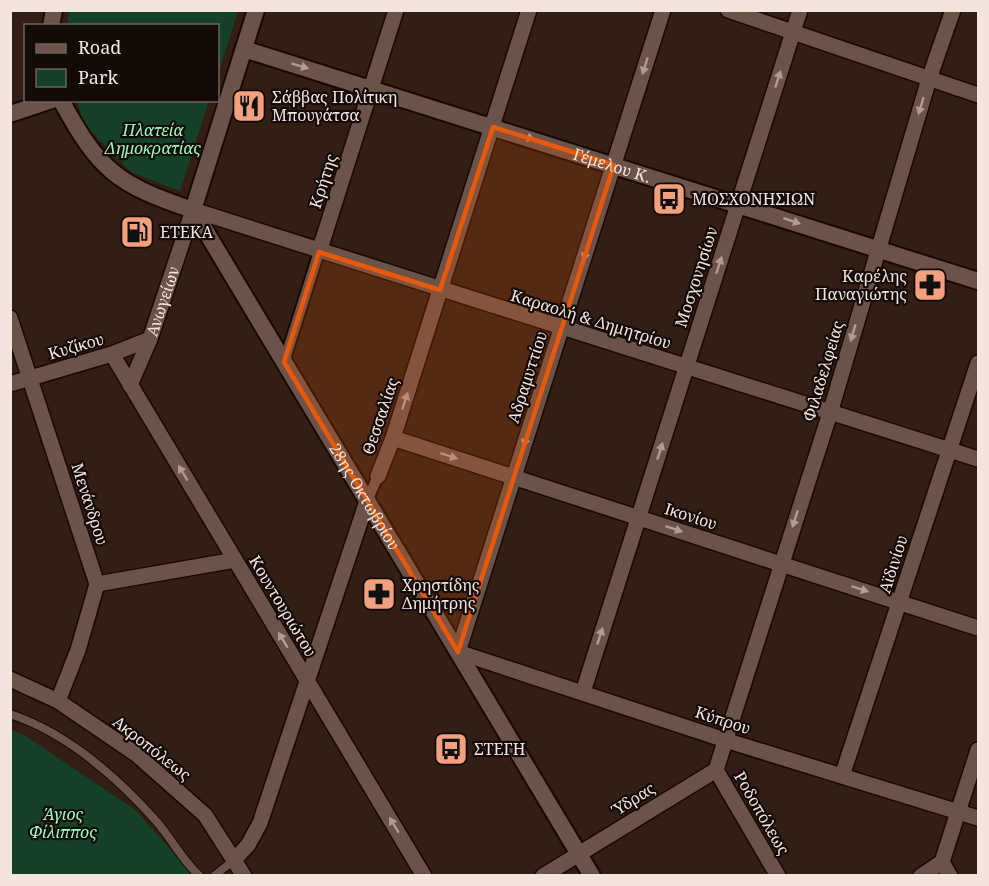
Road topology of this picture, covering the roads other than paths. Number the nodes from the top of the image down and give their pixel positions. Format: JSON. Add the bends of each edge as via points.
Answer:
{"nodes":[{"id":1,"x":256,"y":10,"type":"edge"},
{"id":2,"x":396,"y":10,"type":"edge"},
{"id":3,"x":529,"y":10,"type":"edge"},
{"id":4,"x":663,"y":10,"type":"edge"},
{"id":5,"x":728,"y":10,"type":"edge"},
{"id":6,"x":800,"y":10,"type":"edge"},
{"id":7,"x":953,"y":10,"type":"edge"},
{"id":8,"x":793,"y":33,"type":"junction"},
{"id":9,"x":244,"y":49,"type":"junction"},
{"id":10,"x":929,"y":79,"type":"junction"},
{"id":11,"x":371,"y":88,"type":"junction"},
{"id":12,"x":978,"y":95,"type":"edge"},
{"id":13,"x":46,"y":102,"type":"edge"},
{"id":14,"x":63,"y":102,"type":"edge"},
{"id":15,"x":10,"y":114,"type":"edge"},
{"id":16,"x":492,"y":127,"type":"junction"},
{"id":17,"x":614,"y":165,"type":"junction"},
{"id":18,"x":738,"y":204,"type":"junction"},
{"id":19,"x":193,"y":210,"type":"junction"},
{"id":20,"x":878,"y":249,"type":"junction"},
{"id":21,"x":319,"y":252,"type":"junction"},
{"id":22,"x":978,"y":281,"type":"edge"},
{"id":23,"x":440,"y":290,"type":"junction"},
{"id":24,"x":10,"y":318,"type":"edge"},
{"id":25,"x":561,"y":328,"type":"junction"},
{"id":26,"x":150,"y":339,"type":"junction"},
{"id":27,"x":112,"y":354,"type":"junction"},
{"id":28,"x":284,"y":362,"type":"junction"},
{"id":29,"x":978,"y":363,"type":"edge"},
{"id":30,"x":686,"y":368,"type":"junction"},
{"id":31,"x":31,"y":378,"type":"junction"},
{"id":32,"x":10,"y":384,"type":"edge"},
{"id":33,"x":130,"y":385,"type":"junction"},
{"id":34,"x":830,"y":413,"type":"junction"},
{"id":35,"x":393,"y":438,"type":"junction"},
{"id":36,"x":950,"y":450,"type":"junction"},
{"id":37,"x":978,"y":459,"type":"edge"},
{"id":38,"x":378,"y":476,"type":"joint"},
{"id":39,"x":514,"y":477,"type":"junction"},
{"id":40,"x":367,"y":501,"type":"junction"},
{"id":41,"x":638,"y":518,"type":"junction"},
{"id":42,"x":235,"y":560,"type":"junction"},
{"id":43,"x":780,"y":564,"type":"junction"},
{"id":44,"x":97,"y":584,"type":"junction"},
{"id":45,"x":900,"y":602,"type":"junction"},
{"id":46,"x":978,"y":628,"type":"edge"},
{"id":47,"x":458,"y":652,"type":"junction"},
{"id":48,"x":10,"y":679,"type":"edge"},
{"id":49,"x":306,"y":680,"type":"junction"},
{"id":50,"x":583,"y":692,"type":"junction"},
{"id":51,"x":58,"y":701,"type":"junction"},
{"id":52,"x":10,"y":714,"type":"edge"},
{"id":53,"x":725,"y":740,"type":"junction"},
{"id":54,"x":978,"y":750,"type":"edge"},
{"id":55,"x":716,"y":770,"type":"junction"},
{"id":56,"x":842,"y":776,"type":"junction"},
{"id":57,"x":958,"y":812,"type":"junction"},
{"id":58,"x":978,"y":819,"type":"edge"},
{"id":59,"x":579,"y":854,"type":"junction"},
{"id":60,"x":235,"y":859,"type":"junction"},
{"id":61,"x":942,"y":862,"type":"junction"},
{"id":62,"x":200,"y":876,"type":"edge"},
{"id":63,"x":214,"y":876,"type":"edge"},
{"id":64,"x":244,"y":876,"type":"edge"},
{"id":65,"x":424,"y":876,"type":"edge"},
{"id":66,"x":543,"y":876,"type":"edge"},
{"id":67,"x":592,"y":876,"type":"edge"},
{"id":68,"x":777,"y":876,"type":"edge"},
{"id":69,"x":921,"y":876,"type":"edge"},
{"id":70,"x":950,"y":876,"type":"edge"}],
"edges":[{"from":1,"to":9,"type":"main road","name":"Ανωγείων"},
{"from":2,"to":11,"type":"street","name":"Κρήτης"},
{"from":3,"to":16,"type":"street","name":"Θεσσαλίας"},
{"from":4,"to":17,"type":"street","name":"Αδραμυττίου","one_way":true},
{"from":5,"to":8,"type":"street"},
{"from":6,"to":8,"type":"street","name":"Μοσχονησίων"},
{"from":7,"to":10,"type":"street","name":"Φιλαδελφείας"},
{"from":8,"to":10,"type":"street"},
{"from":18,"to":8,"type":"street","name":"Μοσχονησίων","one_way":true},
{"from":9,"to":11,"type":"main road","name":"Γέμελου Κ.","one_way":true},
{"from":9,"to":19,"type":"main road","name":"Ανωγείων"},
{"from":10,"to":12,"type":"street"},
{"from":10,"to":20,"type":"street","name":"Φιλαδελφείας","one_way":true},
{"from":11,"to":16,"type":"main road","name":"Γέμελου Κ."},
{"from":11,"to":21,"type":"street","name":"Κρήτης"},
{"from":13,"to":15,"type":"main road"},
{"from":14,"to":19,"type":"main road","via":[[82,139],[106,168],[141,191]]},
{"from":16,"to":17,"type":"main road","name":"Γέμελου Κ.","one_way":true},
{"from":16,"to":23,"type":"street","name":"Θεσσαλίας"},
{"from":17,"to":18,"type":"main road","name":"Γέμελου Κ."},
{"from":17,"to":25,"type":"street","name":"Αδραμυττίου","one_way":true},
{"from":18,"to":20,"type":"main road","name":"Γέμελου Κ.","one_way":true},
{"from":30,"to":18,"type":"street","name":"Μοσχονησίων","one_way":true},
{"from":19,"to":21,"type":"street","name":"Καραολή & Δημητρίου"},
{"from":19,"to":26,"type":"street","name":"Ανωγείων"},
{"from":19,"to":28,"type":"main road","name":"28ης Οκτωβρίου"},
{"from":20,"to":22,"type":"main road","name":"Γέμελου Κ."},
{"from":20,"to":34,"type":"street","name":"Φιλαδελφείας","one_way":true},
{"from":21,"to":23,"type":"street","name":"Καραολή & Δημητρίου"},
{"from":21,"to":28,"type":"street","name":"Κρήτης"},
{"from":23,"to":25,"type":"street","name":"Καραολή & Δημητρίου"},
{"from":35,"to":23,"type":"street","name":"Θεσσαλίας","one_way":true},
{"from":24,"to":31,"type":"street","name":"Μενάνδρου"},
{"from":25,"to":30,"type":"street","name":"Καραολή & Δημητρίου"},
{"from":25,"to":39,"type":"street","name":"Αδραμυττίου","one_way":true},
{"from":26,"to":27,"type":"street","name":"Κυζίκου"},
{"from":26,"to":33,"type":"street","name":"Ανωγείων"},
{"from":27,"to":31,"type":"street","name":"Κυζίκου"},
{"from":27,"to":33,"type":"street","name":"Κουντουριώτου"},
{"from":28,"to":40,"type":"main road","name":"28ης Οκτωβρίου"},
{"from":29,"to":36,"type":"street","name":"Αϊδινίου"},
{"from":30,"to":34,"type":"street","name":"Καραολή & Δημητρίου"},
{"from":41,"to":30,"type":"street","name":"Μοσχονησίων","one_way":true},
{"from":31,"to":32,"type":"street","name":"Κυζίκου"},
{"from":31,"to":44,"type":"street","name":"Μενάνδρου"},
{"from":42,"to":33,"type":"street","name":"Κουντουριώτου","one_way":true},
{"from":34,"to":36,"type":"street","name":"Καραολή & Δημητρίου"},
{"from":34,"to":43,"type":"street","name":"Φιλαδελφείας","one_way":true},
{"from":35,"to":38,"type":"street","name":"Θεσσαλίας"},
{"from":35,"to":39,"type":"street","name":"Ικονίου","one_way":true},
{"from":36,"to":37,"type":"street","name":"Καραολή & Δημητρίου"},
{"from":36,"to":45,"type":"street","name":"Αϊδινίου"},
{"from":38,"to":40,"type":"street","name":"Θεσσαλίας"},
{"from":39,"to":41,"type":"street","name":"Ικονίου"},
{"from":39,"to":47,"type":"street","name":"Αδραμυττίου"},
{"from":40,"to":47,"type":"main road","name":"28ης Οκτωβρίου"},
{"from":40,"to":49,"type":"street","name":"Θεσσαλίας"},
{"from":41,"to":43,"type":"street","name":"Ικονίου","one_way":true},
{"from":50,"to":41,"type":"street","name":"Μοσχονησίων","one_way":true},
{"from":42,"to":44,"type":"street"},
{"from":49,"to":42,"type":"street","name":"Κουντουριώτου","one_way":true},
{"from":43,"to":45,"type":"street","name":"Ικονίου","one_way":true},
{"from":43,"to":53,"type":"street","name":"Φιλαδελφείας"},
{"from":44,"to":51,"type":"street"},
{"from":45,"to":46,"type":"street","name":"Ικονίου"},
{"from":45,"to":56,"type":"street","name":"Αϊδινίου"},
{"from":47,"to":50,"type":"street","name":"Κύπρου"},
{"from":47,"to":59,"type":"main road","name":"28ης Οκτωβρίου"},
{"from":48,"to":51,"type":"street","name":"Ακροπόλεως"},
{"from":49,"to":60,"type":"street","name":"Θεσσαλίας","via":[[260,823]]},
{"from":65,"to":49,"type":"street","name":"Κουντουριώτου","one_way":true},
{"from":50,"to":53,"type":"street","name":"Κύπρου"},
{"from":51,"to":60,"type":"street","name":"Ακροπόλεως","via":[[136,754],[205,814]]},
{"from":52,"to":62,"type":"lane","via":[[32,721],[119,782]]},
{"from":53,"to":55,"type":"street"},
{"from":53,"to":56,"type":"street","name":"Κύπρου"},
{"from":54,"to":57,"type":"street"},
{"from":55,"to":59,"type":"street","name":"Ύδρας"},
{"from":55,"to":68,"type":"street","name":"Ροδοπόλεως"},
{"from":56,"to":57,"type":"street","name":"Κύπρου"},
{"from":57,"to":58,"type":"street","name":"Κύπρου"},
{"from":57,"to":61,"type":"street"},
{"from":59,"to":66,"type":"street","name":"Ύδρας"},
{"from":59,"to":67,"type":"main road","name":"28ης Οκτωβρίου"},
{"from":60,"to":63,"type":"lane"},
{"from":60,"to":64,"type":"street","name":"Ακροπόλεως"},
{"from":61,"to":69,"type":"street"},
{"from":61,"to":70,"type":"street"}]}
